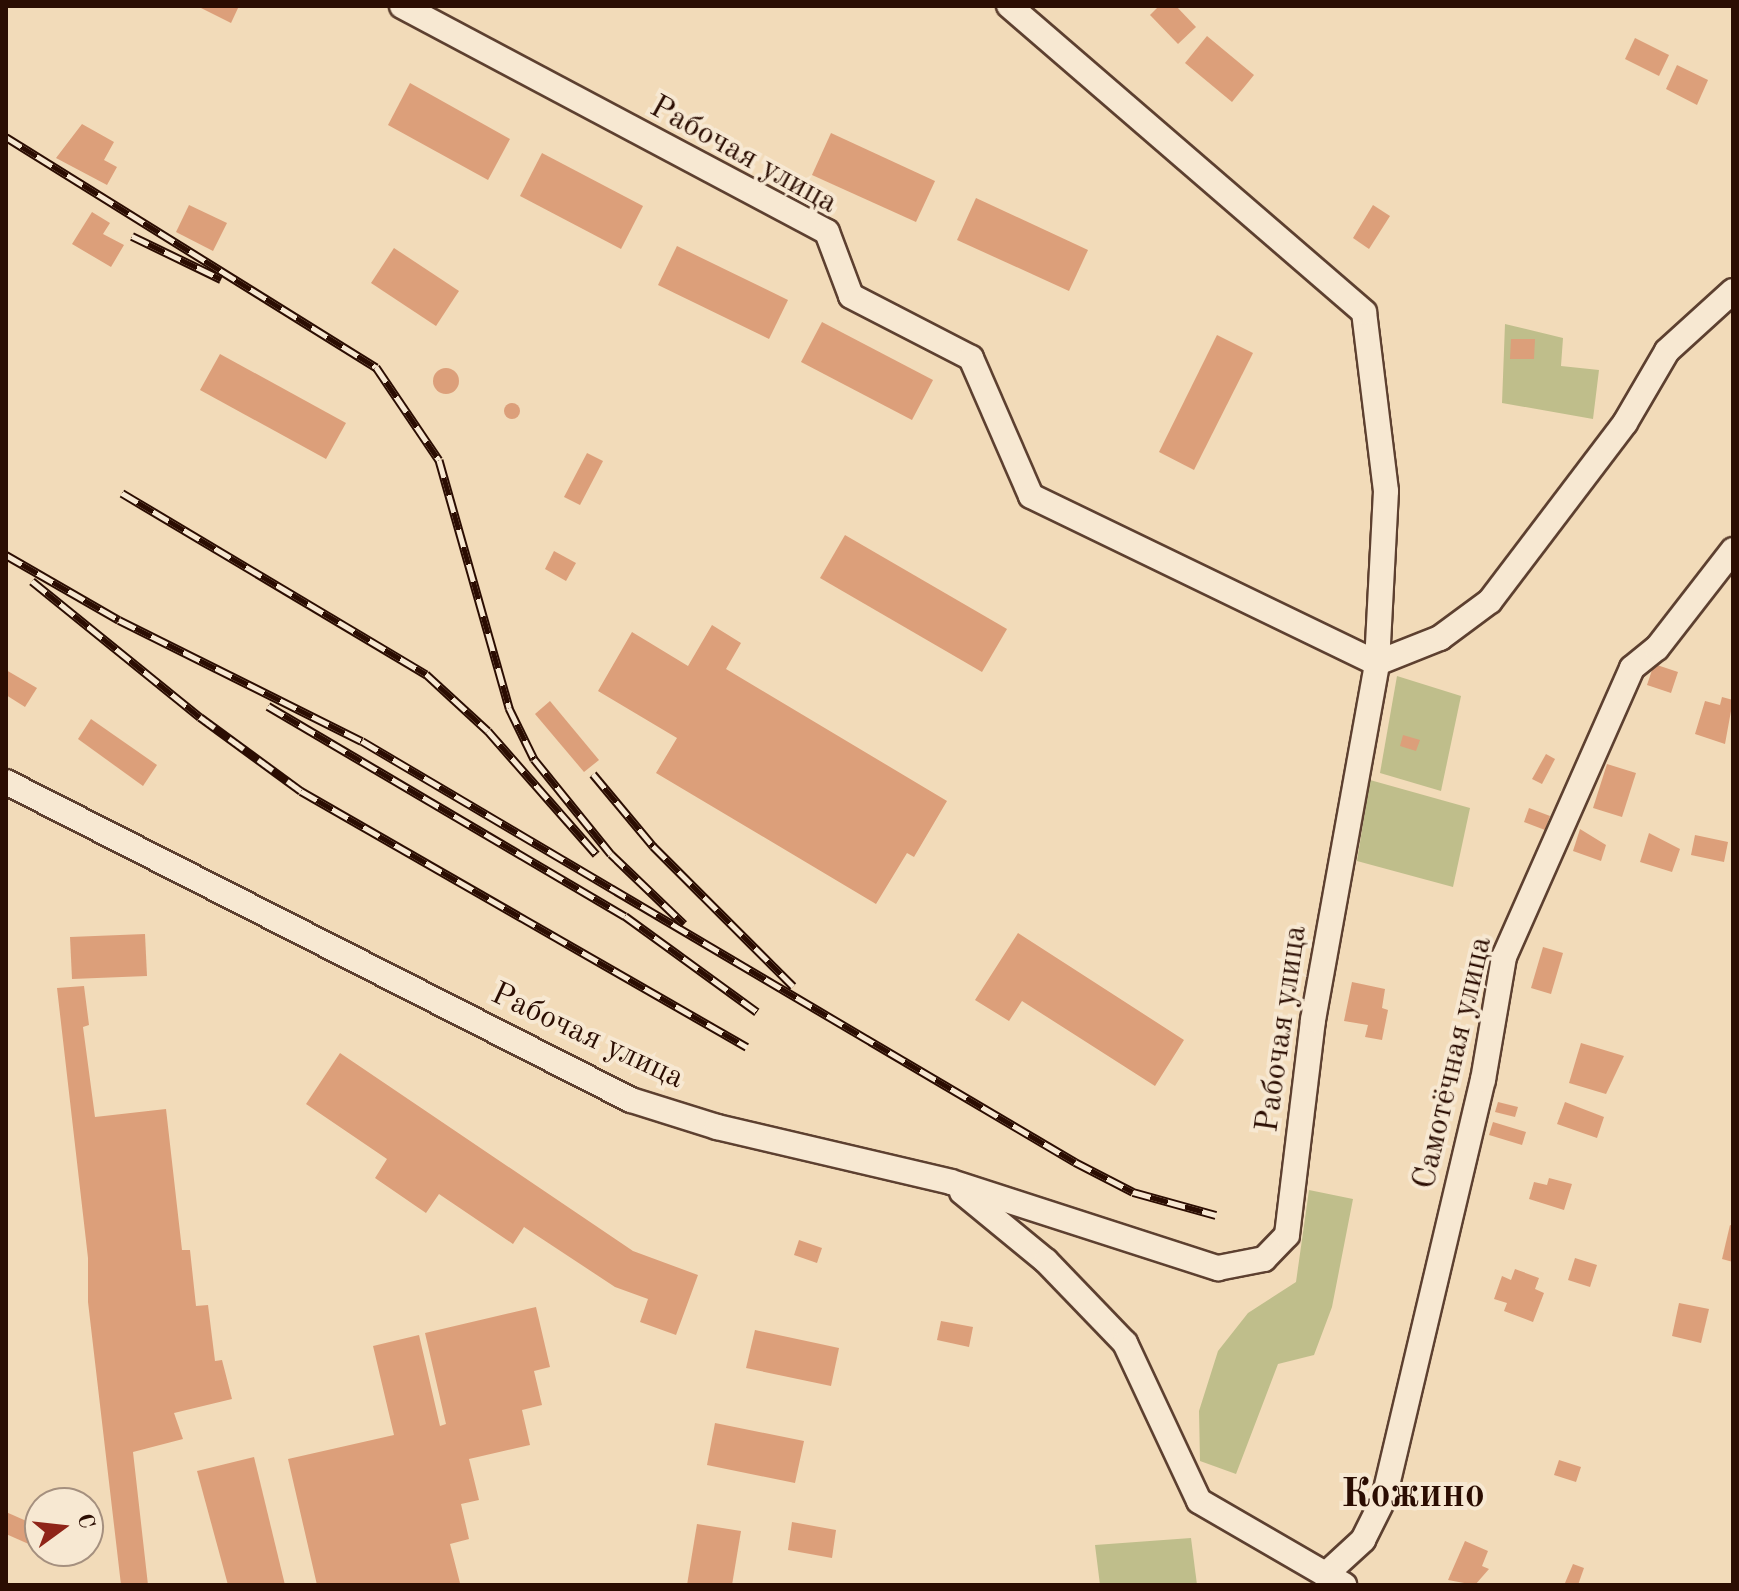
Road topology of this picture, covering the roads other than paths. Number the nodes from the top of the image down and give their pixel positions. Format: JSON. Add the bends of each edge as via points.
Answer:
{"nodes":[{"id":1,"x":402,"y":6,"type":"edge"},
{"id":2,"x":1009,"y":6,"type":"edge"},
{"id":3,"x":1733,"y":291,"type":"edge"},
{"id":4,"x":1733,"y":550,"type":"edge"},
{"id":5,"x":1377,"y":663,"type":"junction"},
{"id":6,"x":6,"y":782,"type":"edge"},
{"id":7,"x":951,"y":1182,"type":"junction"},
{"id":8,"x":1335,"y":1580,"type":"edge"}],
"edges":[{"from":1,"to":5,"type":"street","name":"Рабочая улица","via":[[827,232],[851,296],[971,358],[1031,496]]},
{"from":2,"to":5,"type":"street","via":[[1364,312],[1386,491]]},
{"from":3,"to":5,"type":"street","via":[[1667,351],[1625,423],[1490,601],[1440,638]]},
{"from":4,"to":8,"type":"street","name":"Самотёчная улица","via":[[1657,648],[1632,668],[1504,957],[1483,1080],[1384,1498]]},
{"from":5,"to":7,"type":"street","name":"Рабочая улица","via":[[1313,1020],[1287,1235],[1264,1259],[1218,1268]]},
{"from":6,"to":7,"type":"street","name":"Рабочая улица","via":[[631,1100],[717,1127]]},
{"from":7,"to":8,"type":"street","via":[[1046,1261],[1125,1343],[1199,1501]]}]}
